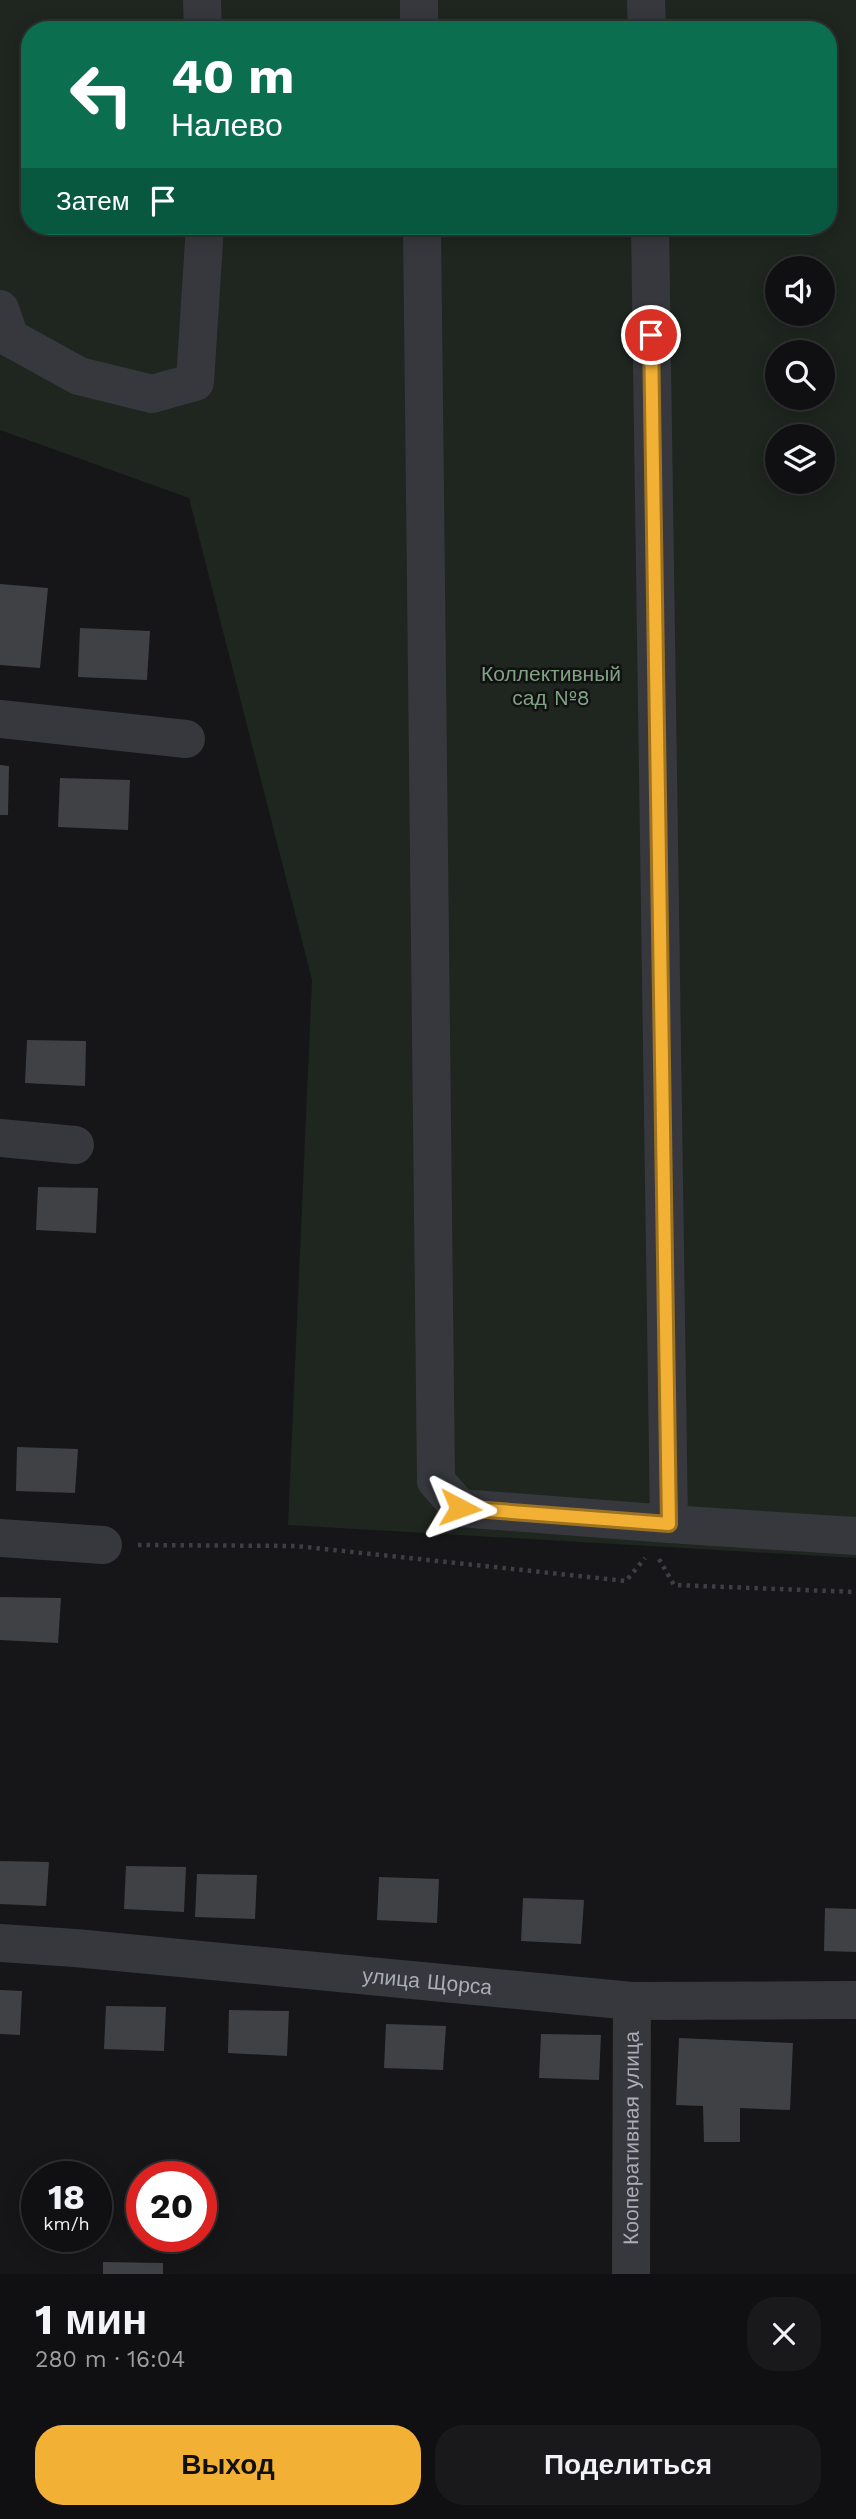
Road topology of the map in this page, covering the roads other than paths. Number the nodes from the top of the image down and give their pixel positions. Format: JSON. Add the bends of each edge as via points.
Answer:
{"nodes":[{"id":1,"x":202,"y":0,"type":"edge"},
{"id":2,"x":419,"y":0,"type":"edge"},
{"id":3,"x":646,"y":0,"type":"edge"},
{"id":4,"x":203,"y":21,"type":"edge"},
{"id":5,"x":419,"y":21,"type":"edge"},
{"id":6,"x":647,"y":21,"type":"edge"},
{"id":7,"x":204,"y":235,"type":"edge"},
{"id":8,"x":422,"y":235,"type":"edge"},
{"id":9,"x":650,"y":235,"type":"edge"},
{"id":10,"x":0,"y":309,"type":"edge"},
{"id":11,"x":0,"y":719,"type":"edge"},
{"id":12,"x":186,"y":739,"type":"dead end"},
{"id":13,"x":0,"y":1138,"type":"edge"},
{"id":14,"x":75,"y":1144,"type":"dead end"},
{"id":15,"x":856,"y":1536,"type":"edge"},
{"id":16,"x":0,"y":1538,"type":"edge"},
{"id":17,"x":664,"y":1540,"type":"junction"},
{"id":18,"x":103,"y":1545,"type":"road end"},
{"id":19,"x":0,"y":1943,"type":"edge"},
{"id":20,"x":856,"y":2000,"type":"edge"},
{"id":21,"x":632,"y":2001,"type":"junction"},
{"id":22,"x":631,"y":2274,"type":"edge"}],
"edges":[{"from":1,"to":4,"type":"street"},
{"from":2,"to":5,"type":"street"},
{"from":3,"to":6,"type":"street"},
{"from":7,"to":10,"type":"street","via":[[195,382],[152,394],[79,376],[10,338]]},
{"from":8,"to":17,"type":"street","via":[[436,1481],[460,1508]]},
{"from":9,"to":17,"type":"street"},
{"from":11,"to":12,"type":"street"},
{"from":13,"to":14,"type":"street"},
{"from":15,"to":17,"type":"street"},
{"from":16,"to":18,"type":"street"},
{"from":19,"to":21,"type":"street","name":"улица Щорса"},
{"from":20,"to":21,"type":"street","name":"улица Щорса"},
{"from":21,"to":22,"type":"street","name":"Кооперативная улица"}]}
